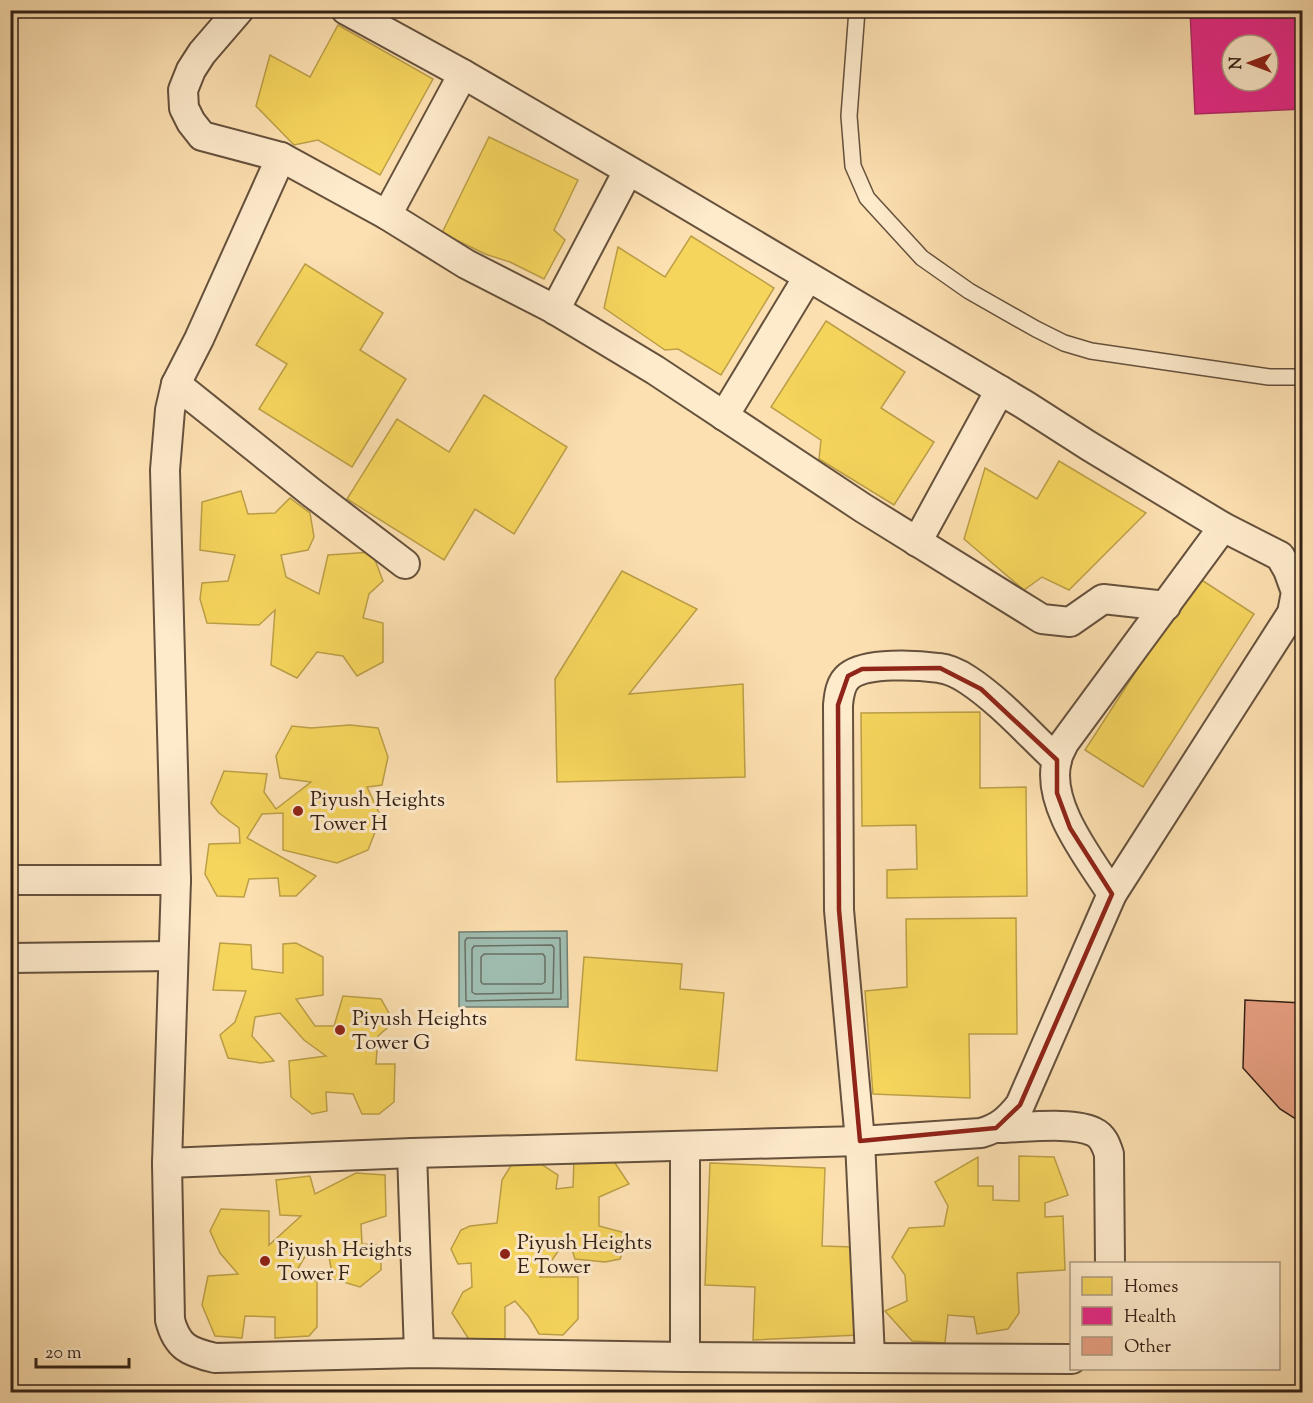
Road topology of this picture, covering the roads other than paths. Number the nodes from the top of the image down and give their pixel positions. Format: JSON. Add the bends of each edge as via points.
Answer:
{"nodes":[{"id":1,"x":239,"y":10,"type":"edge"},
{"id":2,"x":346,"y":10,"type":"edge"},
{"id":3,"x":857,"y":10,"type":"edge"},
{"id":4,"x":463,"y":74,"type":"junction"},
{"id":5,"x":281,"y":157,"type":"junction"},
{"id":6,"x":628,"y":171,"type":"junction"},
{"id":7,"x":387,"y":215,"type":"junction"},
{"id":8,"x":808,"y":277,"type":"junction"},
{"id":9,"x":555,"y":310,"type":"junction"},
{"id":10,"x":1302,"y":377,"type":"edge"},
{"id":11,"x":176,"y":384,"type":"junction"},
{"id":12,"x":1000,"y":390,"type":"junction"},
{"id":13,"x":724,"y":416,"type":"junction"},
{"id":14,"x":1223,"y":527,"type":"junction"},
{"id":15,"x":917,"y":542,"type":"junction"},
{"id":16,"x":405,"y":564,"type":"dead end"},
{"id":17,"x":1166,"y":606,"type":"junction"},
{"id":18,"x":1057,"y":760,"type":"junction"},
{"id":19,"x":10,"y":880,"type":"edge"},
{"id":20,"x":176,"y":880,"type":"junction"},
{"id":21,"x":1112,"y":894,"type":"junction"},
{"id":22,"x":173,"y":956,"type":"junction"},
{"id":23,"x":10,"y":958,"type":"edge"},
{"id":24,"x":996,"y":1128,"type":"junction"},
{"id":25,"x":860,"y":1141,"type":"junction"},
{"id":26,"x":684,"y":1146,"type":"junction"},
{"id":27,"x":412,"y":1153,"type":"junction"},
{"id":28,"x":167,"y":1163,"type":"junction"},
{"id":29,"x":1110,"y":1262,"type":"edge"},
{"id":30,"x":419,"y":1353,"type":"junction"},
{"id":31,"x":684,"y":1357,"type":"junction"},
{"id":32,"x":870,"y":1357,"type":"junction"},
{"id":33,"x":1070,"y":1359,"type":"edge"}],
"edges":[{"from":1,"to":5,"type":"street","via":[[191,70],[183,90],[184,108],[202,136]]},
{"from":2,"to":4,"type":"street"},
{"from":3,"to":10,"type":"lane","via":[[849,116],[853,165],[867,198],[922,258],[969,291],[1064,343],[1092,351],[1269,377]]},
{"from":4,"to":6,"type":"street"},
{"from":4,"to":7,"type":"street"},
{"from":5,"to":7,"type":"street"},
{"from":5,"to":11,"type":"street"},
{"from":6,"to":8,"type":"street"},
{"from":6,"to":9,"type":"street"},
{"from":7,"to":9,"type":"street","via":[[466,264]]},
{"from":8,"to":12,"type":"street"},
{"from":8,"to":13,"type":"street"},
{"from":9,"to":13,"type":"street"},
{"from":11,"to":16,"type":"street"},
{"from":11,"to":20,"type":"street","via":[[165,470]]},
{"from":12,"to":14,"type":"street"},
{"from":12,"to":15,"type":"street"},
{"from":13,"to":15,"type":"street"},
{"from":14,"to":17,"type":"street"},
{"from":14,"to":21,"type":"street","via":[[1280,556],[1296,592],[1292,613]]},
{"from":15,"to":17,"type":"street","via":[[1042,619],[1070,622],[1103,599]]},
{"from":17,"to":18,"type":"street","via":[[1064,743]]},
{"from":18,"to":21,"type":"street","via":[[1057,793],[1070,828]]},
{"from":18,"to":25,"type":"street","via":[[981,689],[940,668],[876,666],[848,676],[840,689],[839,910]]},
{"from":19,"to":20,"type":"street"},
{"from":20,"to":22,"type":"street"},
{"from":21,"to":24,"type":"street","via":[[1020,1105]]},
{"from":22,"to":23,"type":"street"},
{"from":22,"to":28,"type":"street"},
{"from":24,"to":25,"type":"street","via":[[981,1133]]},
{"from":24,"to":29,"type":"street","via":[[1078,1126],[1096,1132],[1104,1140],[1109,1154]]},
{"from":25,"to":26,"type":"street"},
{"from":25,"to":32,"type":"street"},
{"from":26,"to":27,"type":"street"},
{"from":26,"to":31,"type":"street"},
{"from":27,"to":28,"type":"street"},
{"from":27,"to":30,"type":"street"},
{"from":28,"to":30,"type":"street","via":[[170,1320],[174,1336],[188,1350],[215,1358]]},
{"from":30,"to":31,"type":"street"},
{"from":31,"to":32,"type":"street"},
{"from":32,"to":33,"type":"street"}]}
